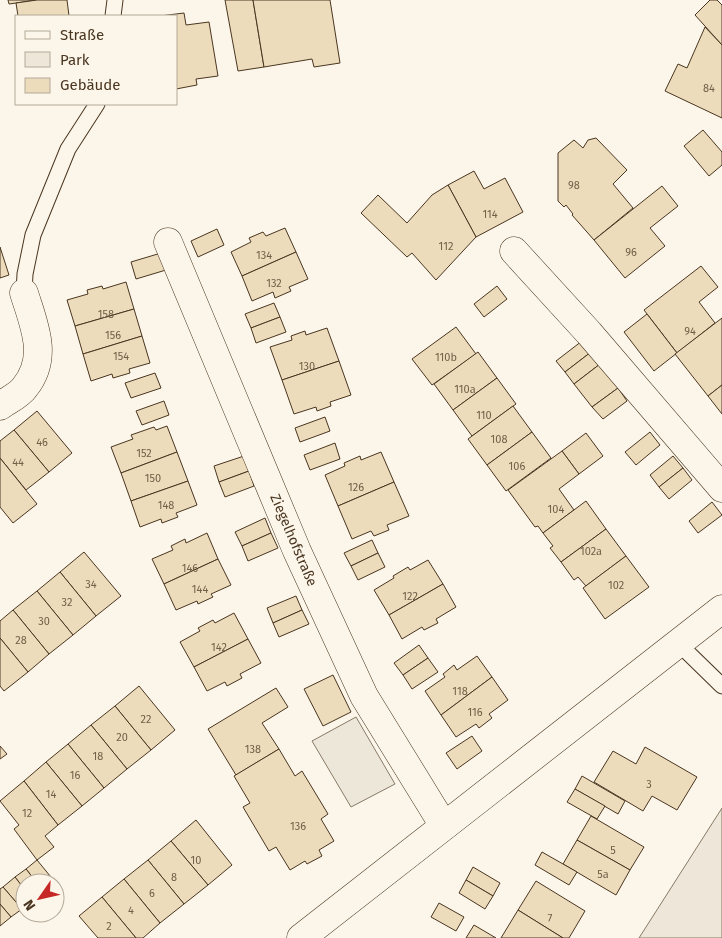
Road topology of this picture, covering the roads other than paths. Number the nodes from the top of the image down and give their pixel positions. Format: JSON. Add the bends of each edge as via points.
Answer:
{"nodes":[{"id":1,"x":115,"y":0,"type":"edge"},
{"id":2,"x":112,"y":15,"type":"edge"},
{"id":3,"x":96,"y":105,"type":"edge"},
{"id":4,"x":168,"y":242,"type":"dead end"},
{"id":5,"x":514,"y":251,"type":"dead end"},
{"id":6,"x":24,"y":293,"type":"joint"},
{"id":7,"x":0,"y":406,"type":"edge"},
{"id":8,"x":722,"y":488,"type":"edge"},
{"id":9,"x":722,"y":609,"type":"edge"},
{"id":10,"x":679,"y":644,"type":"junction"},
{"id":11,"x":722,"y":686,"type":"edge"},
{"id":12,"x":444,"y":826,"type":"junction"},
{"id":13,"x":301,"y":938,"type":"edge"}],
"edges":[{"from":1,"to":2,"type":"lane"},
{"from":3,"to":6,"type":"lane","via":[[68,150],[33,235]]},
{"from":4,"to":12,"type":"street","name":"Ziegelhofstraße","via":[[297,551],[364,696]]},
{"from":5,"to":8,"type":"street"},
{"from":6,"to":7,"type":"street","via":[[38,340],[36,368],[25,388]]},
{"from":9,"to":10,"type":"street"},
{"from":10,"to":11,"type":"lane"},
{"from":10,"to":12,"type":"street"},
{"from":12,"to":13,"type":"street"}]}
